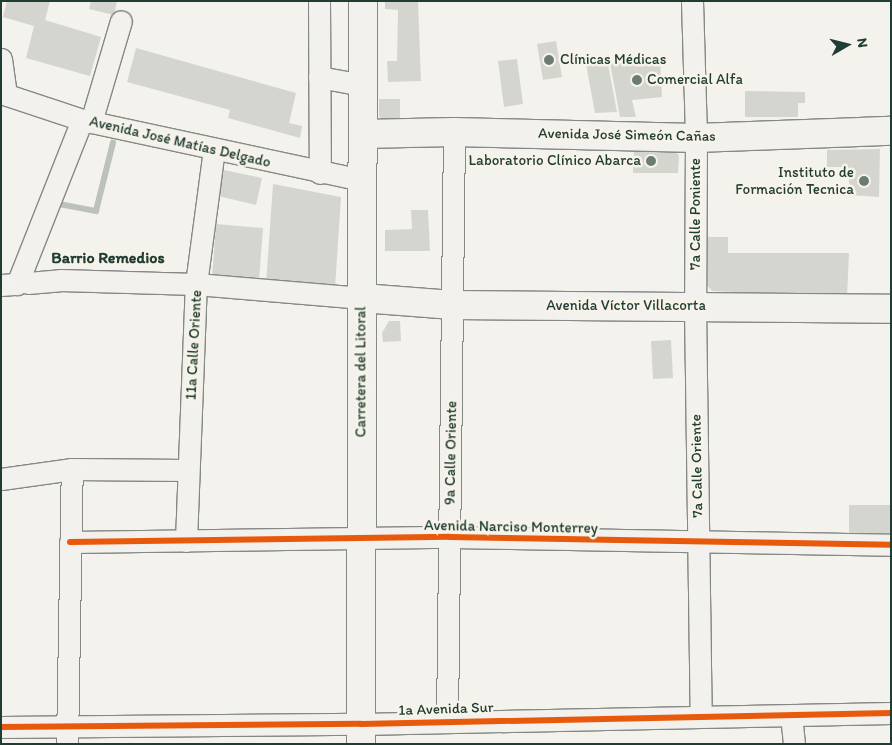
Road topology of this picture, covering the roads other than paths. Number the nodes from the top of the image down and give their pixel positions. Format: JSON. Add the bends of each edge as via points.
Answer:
{"nodes":[{"id":1,"x":319,"y":1,"type":"edge"},
{"id":2,"x":362,"y":1,"type":"edge"},
{"id":3,"x":692,"y":1,"type":"edge"},
{"id":4,"x":120,"y":20,"type":"dead end"},
{"id":5,"x":1,"y":59,"type":"edge"},
{"id":6,"x":319,"y":77,"type":"junction"},
{"id":7,"x":363,"y":84,"type":"junction"},
{"id":8,"x":3,"y":94,"type":"edge"},
{"id":9,"x":87,"y":121,"type":"junction"},
{"id":10,"x":891,"y":131,"type":"edge"},
{"id":11,"x":454,"y":132,"type":"junction"},
{"id":12,"x":363,"y":134,"type":"junction"},
{"id":13,"x":696,"y":138,"type":"junction"},
{"id":14,"x":214,"y":149,"type":"junction"},
{"id":15,"x":320,"y":173,"type":"junction"},
{"id":16,"x":361,"y":180,"type":"junction"},
{"id":17,"x":16,"y":284,"type":"edge"},
{"id":18,"x":196,"y":284,"type":"junction"},
{"id":19,"x":362,"y":298,"type":"junction"},
{"id":20,"x":453,"y":305,"type":"junction"},
{"id":21,"x":695,"y":306,"type":"junction"},
{"id":22,"x":891,"y":308,"type":"edge"},
{"id":23,"x":72,"y":469,"type":"junction"},
{"id":24,"x":188,"y":470,"type":"junction"},
{"id":25,"x":1,"y":479,"type":"edge"},
{"id":26,"x":450,"y":537,"type":"junction"},
{"id":27,"x":360,"y":540,"type":"junction"},
{"id":28,"x":186,"y":541,"type":"junction"},
{"id":29,"x":70,"y":542,"type":"junction"},
{"id":30,"x":698,"y":542,"type":"junction"},
{"id":31,"x":891,"y":545,"type":"edge"},
{"id":32,"x":891,"y":713,"type":"edge"},
{"id":33,"x":791,"y":715,"type":"junction"},
{"id":34,"x":701,"y":716,"type":"junction"},
{"id":35,"x":447,"y":721,"type":"junction"},
{"id":36,"x":1,"y":727,"type":"edge"},
{"id":37,"x":361,"y":734,"type":"edge"},
{"id":38,"x":67,"y":735,"type":"edge"},
{"id":39,"x":794,"y":744,"type":"edge"}],
"edges":[{"from":1,"to":6,"type":"street"},
{"from":2,"to":7,"type":"main road","name":"Carretera del Litoral"},
{"from":3,"to":13,"type":"street","name":"7a Calle Poniente"},
{"from":4,"to":9,"type":"street"},
{"from":5,"to":8,"type":"street"},
{"from":6,"to":7,"type":"street"},
{"from":6,"to":15,"type":"street"},
{"from":7,"to":12,"type":"main road","name":"Carretera del Litoral"},
{"from":8,"to":9,"type":"street","name":"Avenida José Matías Delgado"},
{"from":9,"to":14,"type":"street","name":"Avenida José Matías Delgado"},
{"from":9,"to":17,"type":"street"},
{"from":10,"to":13,"type":"main road","name":"Avenida José Simeón Cañas"},
{"from":11,"to":12,"type":"main road","name":"Avenida José Simeón Cañas"},
{"from":11,"to":13,"type":"main road","name":"Avenida José Simeón Cañas"},
{"from":11,"to":20,"type":"street","name":"9a Calle Oriente"},
{"from":12,"to":16,"type":"main road","name":"Carretera del Litoral"},
{"from":13,"to":21,"type":"street","name":"7a Calle Poniente"},
{"from":14,"to":15,"type":"street","name":"Avenida José Matías Delgado"},
{"from":14,"to":18,"type":"street","name":"11a Calle Oriente"},
{"from":15,"to":16,"type":"street","name":"Avenida José Matías Delgado"},
{"from":16,"to":19,"type":"main road","name":"Carretera del Litoral"},
{"from":17,"to":18,"type":"street","via":[[60,280]]},
{"from":18,"to":19,"type":"street"},
{"from":18,"to":24,"type":"street","name":"11a Calle Oriente"},
{"from":19,"to":20,"type":"main road","name":"Avenida Víctor Villacorta"},
{"from":19,"to":27,"type":"main road","name":"Carretera del Litoral"},
{"from":20,"to":21,"type":"main road","name":"Avenida Víctor Villacorta"},
{"from":20,"to":26,"type":"street","name":"9a Calle Oriente"},
{"from":21,"to":22,"type":"main road","name":"Avenida Víctor Villacorta"},
{"from":21,"to":30,"type":"street","name":"7a Calle Oriente"},
{"from":23,"to":24,"type":"street"},
{"from":23,"to":25,"type":"street"},
{"from":23,"to":29,"type":"street"},
{"from":24,"to":28,"type":"street","name":"11a Calle Oriente"},
{"from":26,"to":27,"type":"street","name":"Avenida Narciso Monterrey"},
{"from":26,"to":30,"type":"street","name":"Avenida Narciso Monterrey"},
{"from":26,"to":35,"type":"street","name":"9a Calle Oriente"},
{"from":27,"to":28,"type":"street","name":"Avenida Narciso Monterrey"},
{"from":27,"to":37,"type":"main road","name":"Carretera del Litoral"},
{"from":28,"to":29,"type":"street","name":"Avenida Narciso Monterrey"},
{"from":29,"to":38,"type":"street"},
{"from":30,"to":31,"type":"street","name":"Avenida Narciso Monterrey"},
{"from":30,"to":34,"type":"street","name":"7a Calle Oriente"},
{"from":32,"to":33,"type":"street","name":"1a Avenida Sur"},
{"from":33,"to":34,"type":"street","name":"1a Avenida Sur"},
{"from":33,"to":39,"type":"street"},
{"from":34,"to":35,"type":"street","name":"1a Avenida Sur"},
{"from":35,"to":37,"type":"street","name":"1a Avenida Sur"},
{"from":36,"to":38,"type":"street","name":"1a Avenida Sur"},
{"from":37,"to":38,"type":"street","name":"1a Avenida Sur"}]}
